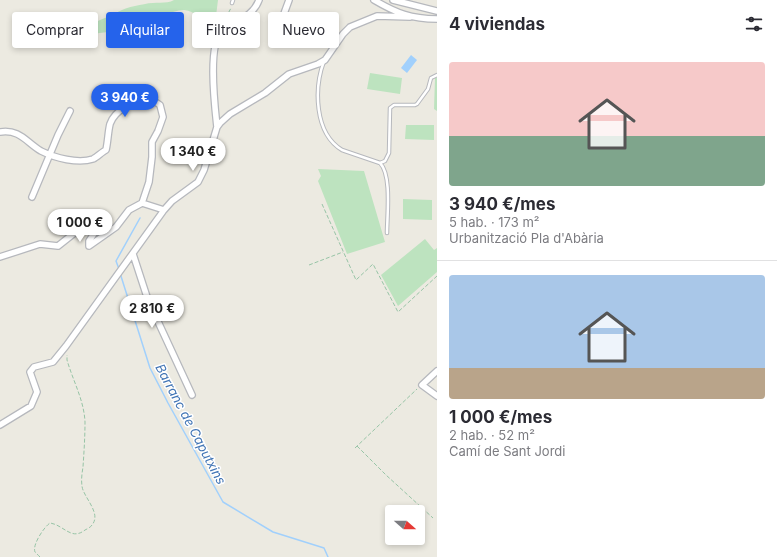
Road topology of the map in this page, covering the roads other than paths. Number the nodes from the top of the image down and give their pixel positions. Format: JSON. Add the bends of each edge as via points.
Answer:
{"nodes":[{"id":1,"x":259,"y":0,"type":"edge"},
{"id":2,"x":289,"y":0,"type":"edge"},
{"id":3,"x":374,"y":0,"type":"edge"},
{"id":4,"x":393,"y":0,"type":"edge"},
{"id":5,"x":437,"y":11,"type":"edge"},
{"id":6,"x":285,"y":12,"type":"edge"},
{"id":7,"x":398,"y":14,"type":"junction"},
{"id":8,"x":437,"y":18,"type":"edge"},
{"id":9,"x":325,"y":60,"type":"junction"},
{"id":10,"x":437,"y":75,"type":"edge"},
{"id":11,"x":70,"y":111,"type":"dead end"},
{"id":12,"x":217,"y":127,"type":"junction"},
{"id":13,"x":0,"y":132,"type":"edge"},
{"id":14,"x":50,"y":154,"type":"junction"},
{"id":15,"x":380,"y":163,"type":"junction"},
{"id":16,"x":32,"y":197,"type":"dead end"},
{"id":17,"x":142,"y":203,"type":"junction"},
{"id":18,"x":164,"y":210,"type":"junction"},
{"id":19,"x":387,"y":233,"type":"dead end"},
{"id":20,"x":133,"y":254,"type":"junction"},
{"id":21,"x":0,"y":257,"type":"edge"},
{"id":22,"x":437,"y":371,"type":"edge"},
{"id":23,"x":192,"y":394,"type":"dead end"},
{"id":24,"x":437,"y":396,"type":"edge"},
{"id":25,"x":0,"y":426,"type":"edge"}],
"edges":[{"from":1,"to":12,"type":"street","via":[[248,15],[220,32],[216,41],[212,62]]},
{"from":2,"to":6,"type":"street"},
{"from":3,"to":7,"type":"street"},
{"from":4,"to":5,"type":"street"},
{"from":7,"to":8,"type":"street"},
{"from":7,"to":8,"type":"street"},
{"from":7,"to":9,"type":"street","via":[[377,16],[350,27],[342,34]]},
{"from":9,"to":12,"type":"street","via":[[289,74],[260,97],[230,114]]},
{"from":9,"to":15,"type":"lane","via":[[319,81],[318,102],[328,136],[342,150]]},
{"from":10,"to":15,"type":"lane","via":[[431,78],[428,89],[417,104],[394,105],[390,108],[389,153]]},
{"from":11,"to":14,"type":"street"},
{"from":12,"to":18,"type":"street","via":[[198,182]]},
{"from":13,"to":14,"type":"street","via":[[17,133],[41,151]]},
{"from":14,"to":16,"type":"street"},
{"from":14,"to":17,"type":"street","via":[[64,160],[94,158],[106,150],[110,124],[117,113],[132,103],[148,97],[160,105],[163,117],[152,142],[149,182]]},
{"from":15,"to":19,"type":"lane","via":[[388,180]]},
{"from":17,"to":18,"type":"street"},
{"from":17,"to":21,"type":"street","via":[[129,210],[116,227],[89,246],[88,241],[99,226],[100,221],[96,218],[58,246],[40,244]]},
{"from":18,"to":20,"type":"street"},
{"from":20,"to":23,"type":"street","via":[[148,300]]},
{"from":20,"to":25,"type":"street","via":[[53,362],[34,367],[30,372],[37,392],[31,406]]},
{"from":22,"to":24,"type":"street","via":[[422,385]]}]}
